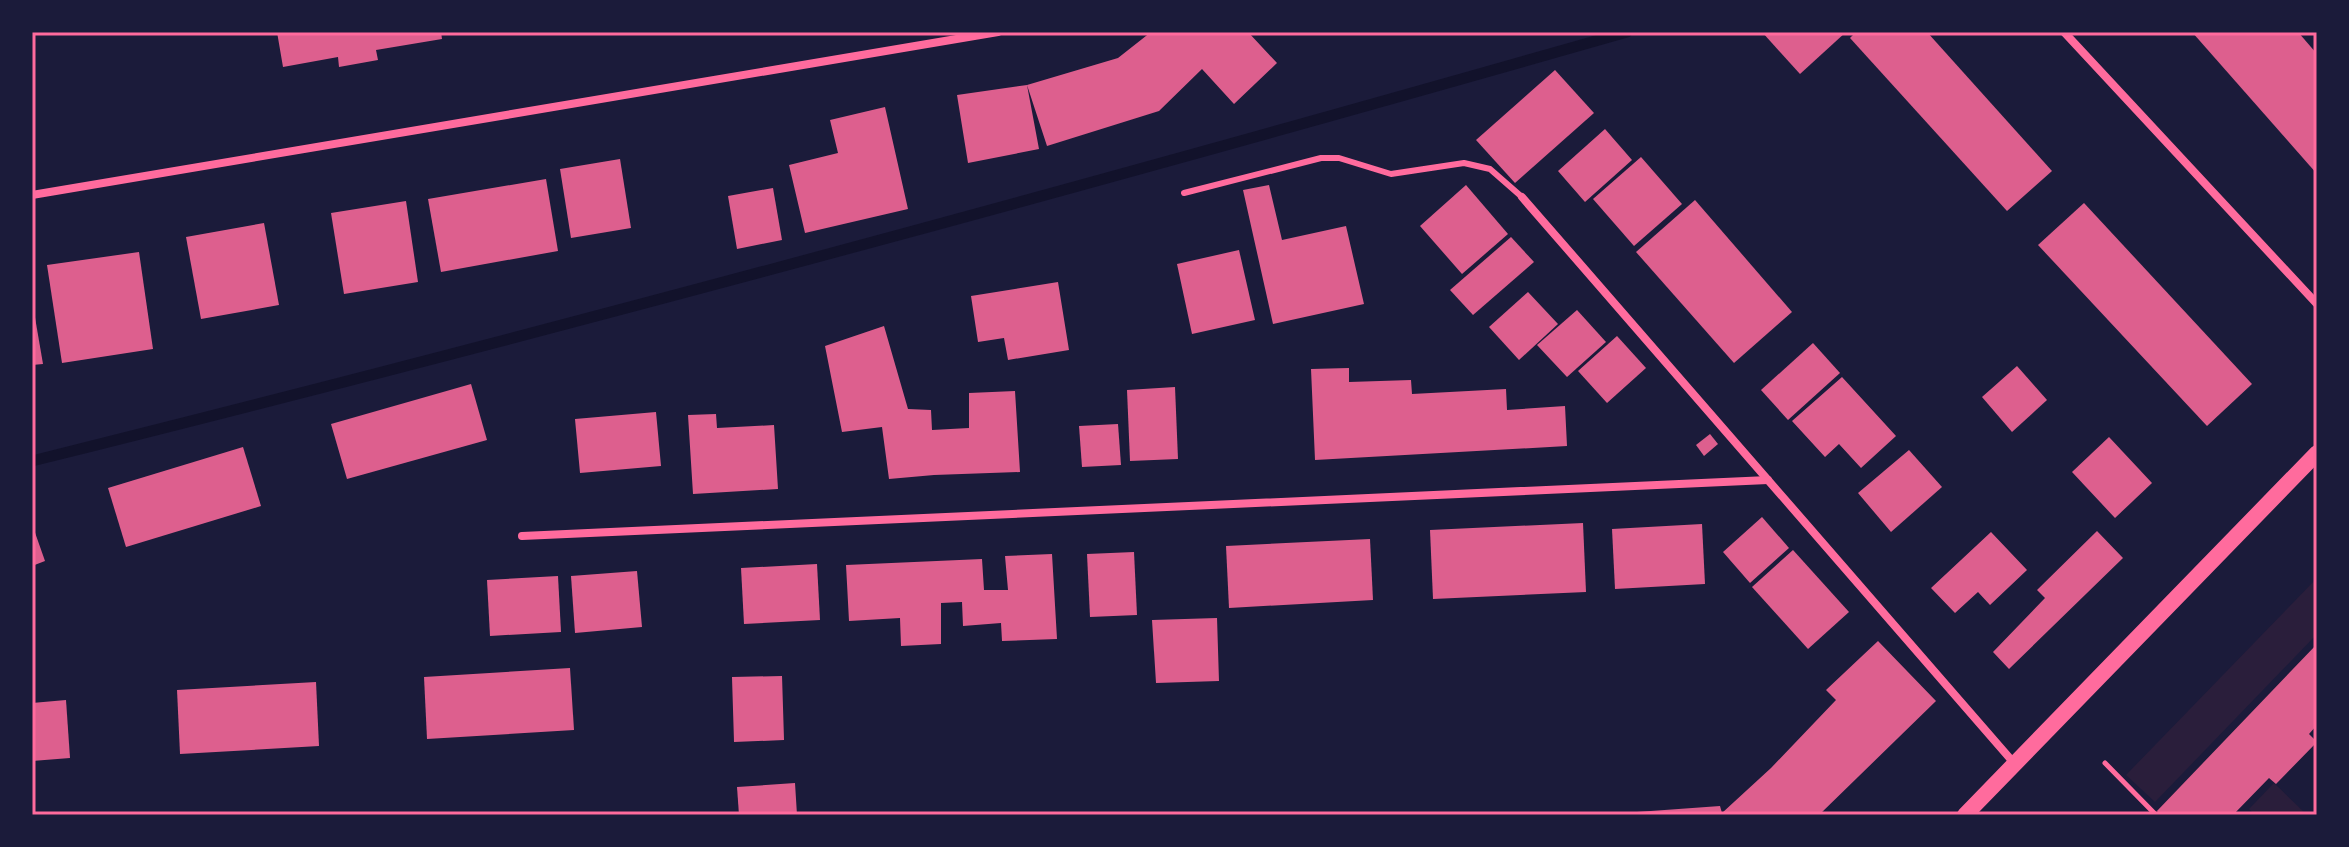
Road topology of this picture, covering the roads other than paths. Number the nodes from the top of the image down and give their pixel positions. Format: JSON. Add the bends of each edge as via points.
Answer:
{"nodes":[{"id":1,"x":998,"y":32,"type":"edge"},
{"id":2,"x":2064,"y":32,"type":"edge"},
{"id":3,"x":1184,"y":193,"type":"dead end"},
{"id":4,"x":32,"y":195,"type":"edge"},
{"id":5,"x":1522,"y":197,"type":"joint"},
{"id":6,"x":2317,"y":304,"type":"edge"},
{"id":7,"x":2317,"y":453,"type":"edge"},
{"id":8,"x":1768,"y":480,"type":"junction"},
{"id":9,"x":522,"y":536,"type":"dead end"},
{"id":10,"x":2014,"y":763,"type":"junction"},
{"id":11,"x":1965,"y":815,"type":"edge"}],
"edges":[{"from":1,"to":4,"type":"street"},
{"from":2,"to":6,"type":"street"},
{"from":3,"to":5,"type":"lane","via":[[1339,158],[1391,174],[1464,163],[1490,169]]},
{"from":5,"to":8,"type":"street"},
{"from":7,"to":10,"type":"main road"},
{"from":8,"to":9,"type":"street"},
{"from":8,"to":10,"type":"street"},
{"from":10,"to":11,"type":"main road"}]}
